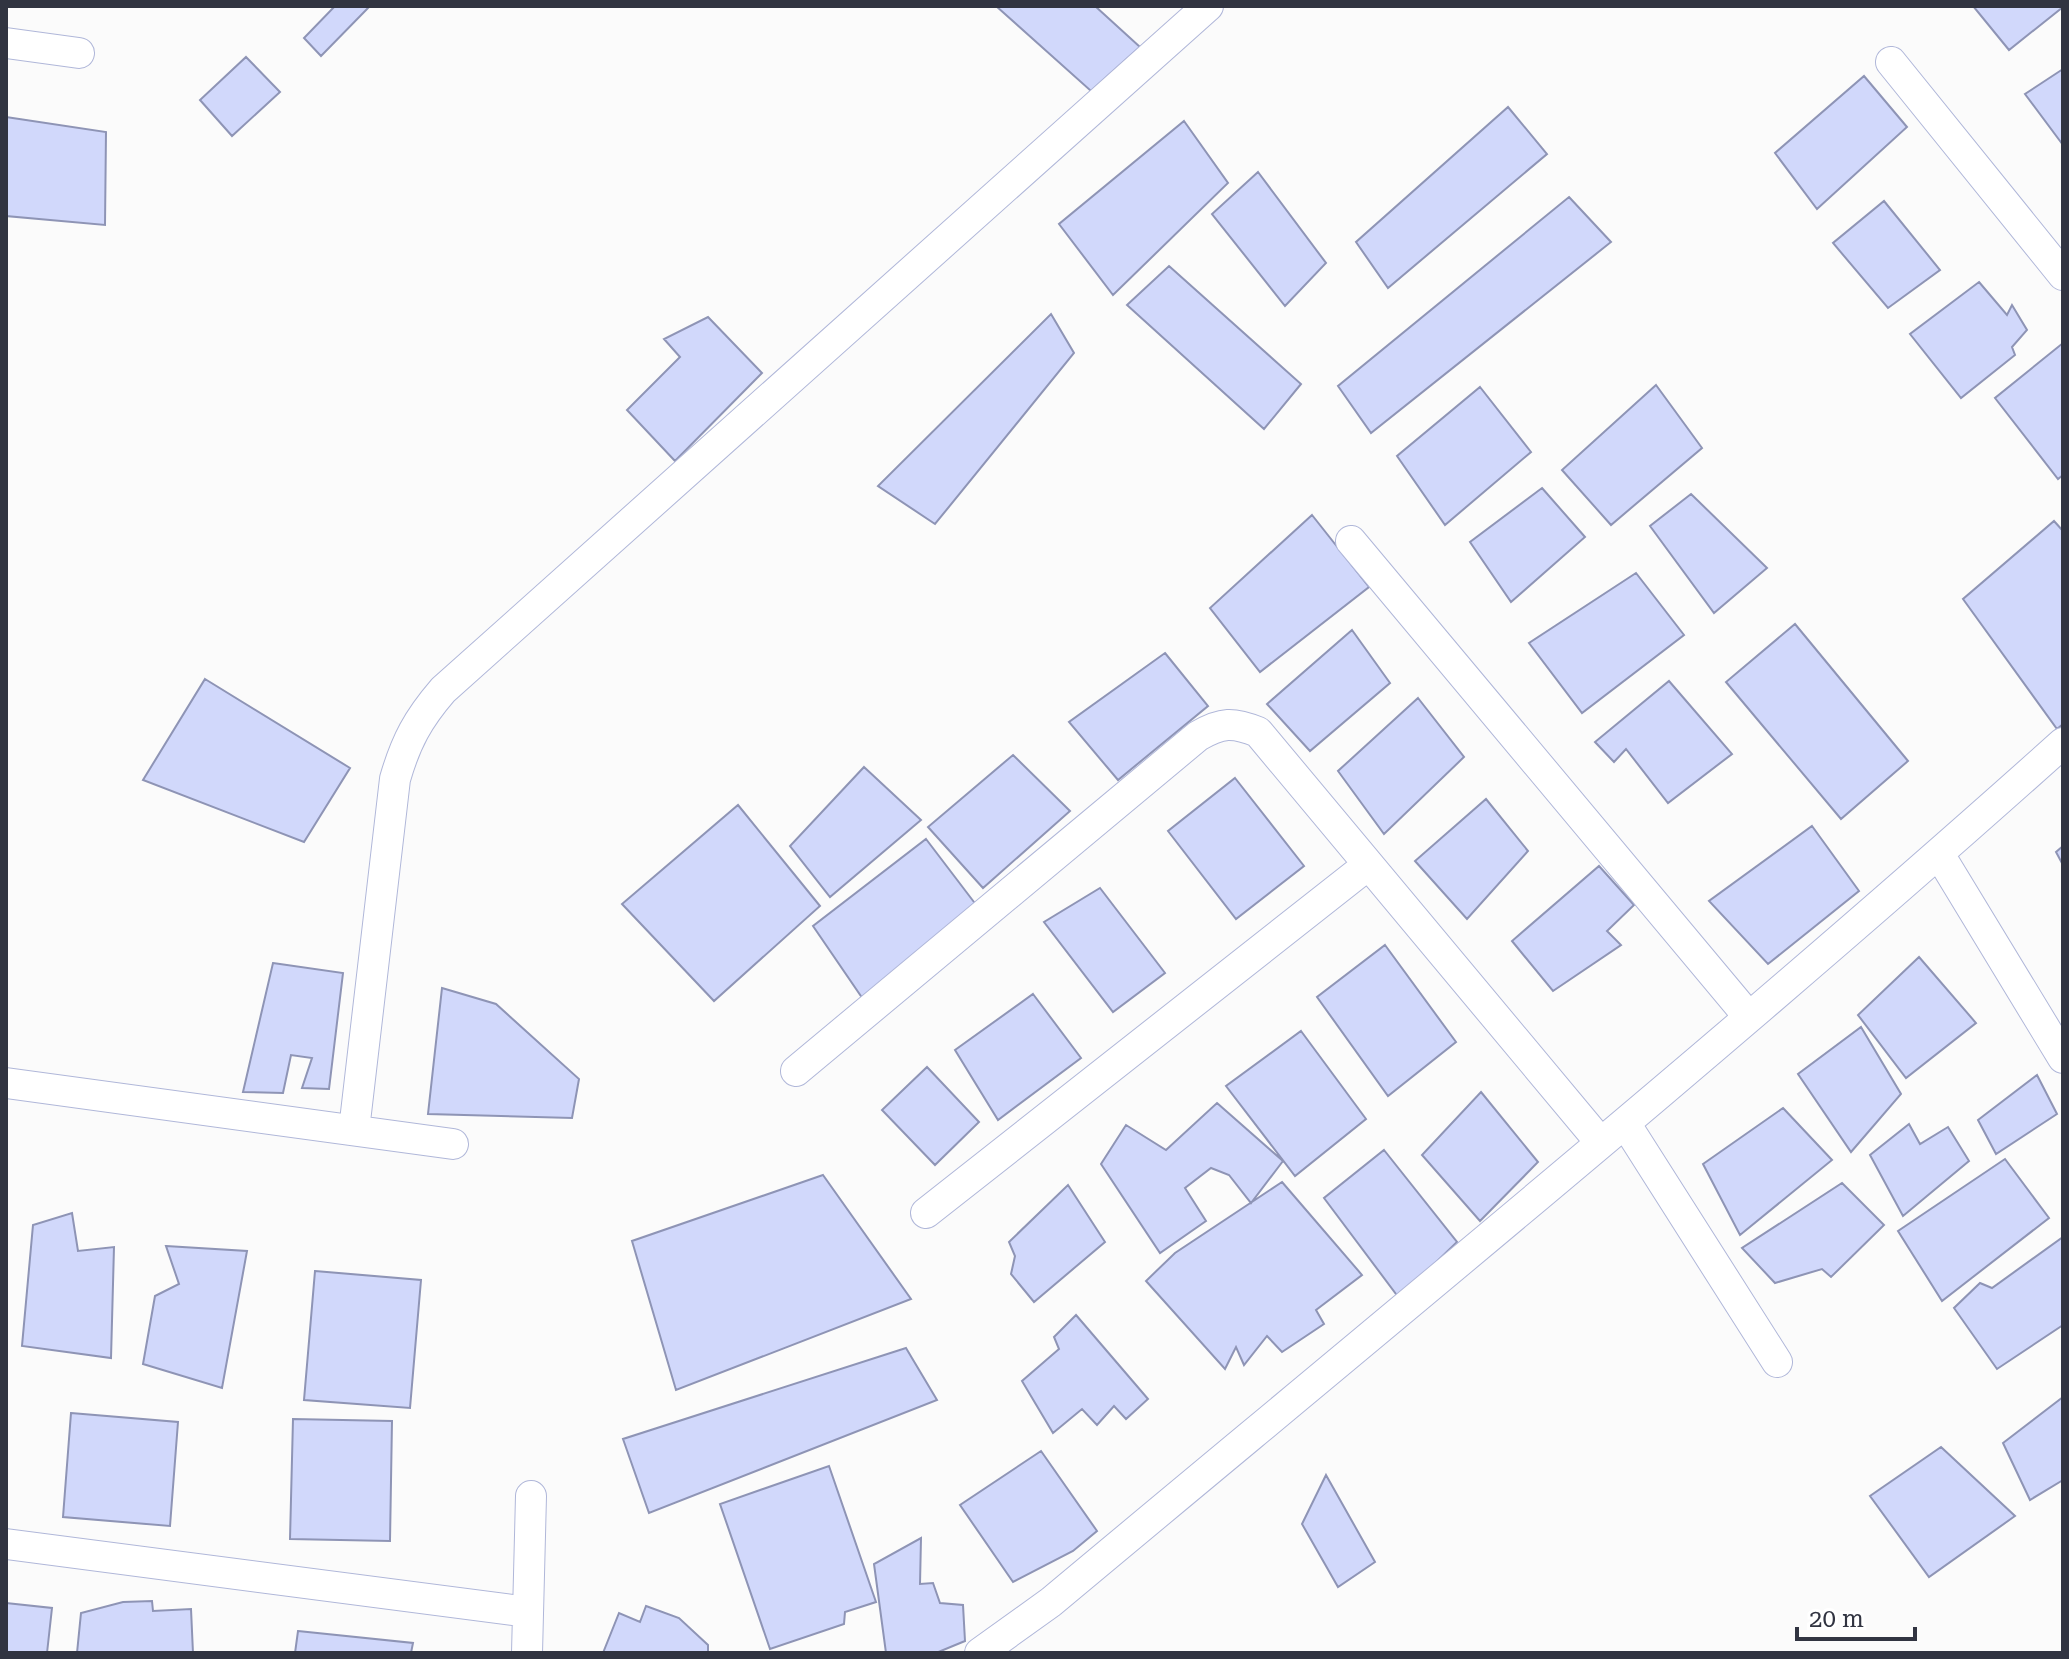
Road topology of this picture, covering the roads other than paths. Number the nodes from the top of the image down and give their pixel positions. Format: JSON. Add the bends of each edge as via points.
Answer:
{"nodes":[{"id":1,"x":1208,"y":6,"type":"edge"},
{"id":2,"x":6,"y":43,"type":"edge"},
{"id":3,"x":79,"y":53,"type":"dead end"},
{"id":4,"x":1891,"y":62,"type":"dead end"},
{"id":5,"x":2063,"y":275,"type":"edge"},
{"id":6,"x":1351,"y":541,"type":"dead end"},
{"id":7,"x":2063,"y":743,"type":"edge"},
{"id":8,"x":1939,"y":854,"type":"junction"},
{"id":9,"x":1368,"y":865,"type":"junction"},
{"id":10,"x":1749,"y":1017,"type":"junction"},
{"id":11,"x":2063,"y":1058,"type":"edge"},
{"id":12,"x":796,"y":1071,"type":"dead end"},
{"id":13,"x":6,"y":1083,"type":"edge"},
{"id":14,"x":1625,"y":1123,"type":"junction"},
{"id":15,"x":354,"y":1130,"type":"junction"},
{"id":16,"x":1601,"y":1143,"type":"junction"},
{"id":17,"x":453,"y":1144,"type":"dead end"},
{"id":18,"x":926,"y":1213,"type":"dead end"},
{"id":19,"x":1777,"y":1362,"type":"dead end"},
{"id":20,"x":531,"y":1496,"type":"dead end"},
{"id":21,"x":6,"y":1544,"type":"edge"},
{"id":22,"x":528,"y":1612,"type":"junction"},
{"id":23,"x":527,"y":1653,"type":"edge"},
{"id":24,"x":980,"y":1653,"type":"edge"}],
"edges":[{"from":1,"to":15,"type":"street","via":[[443,690],[420,717],[395,779]]},
{"from":2,"to":3,"type":"street"},
{"from":4,"to":5,"type":"street"},
{"from":6,"to":10,"type":"street"},
{"from":7,"to":8,"type":"street"},
{"from":8,"to":10,"type":"street"},
{"from":8,"to":11,"type":"street"},
{"from":9,"to":12,"type":"street","via":[[1258,732],[1239,724],[1216,726]]},
{"from":9,"to":16,"type":"street"},
{"from":9,"to":18,"type":"street"},
{"from":10,"to":14,"type":"street"},
{"from":13,"to":15,"type":"street"},
{"from":14,"to":16,"type":"street"},
{"from":14,"to":19,"type":"street"},
{"from":15,"to":17,"type":"street"},
{"from":16,"to":24,"type":"street","via":[[1051,1602]]},
{"from":20,"to":22,"type":"street"},
{"from":21,"to":22,"type":"street"},
{"from":22,"to":23,"type":"street"}]}
